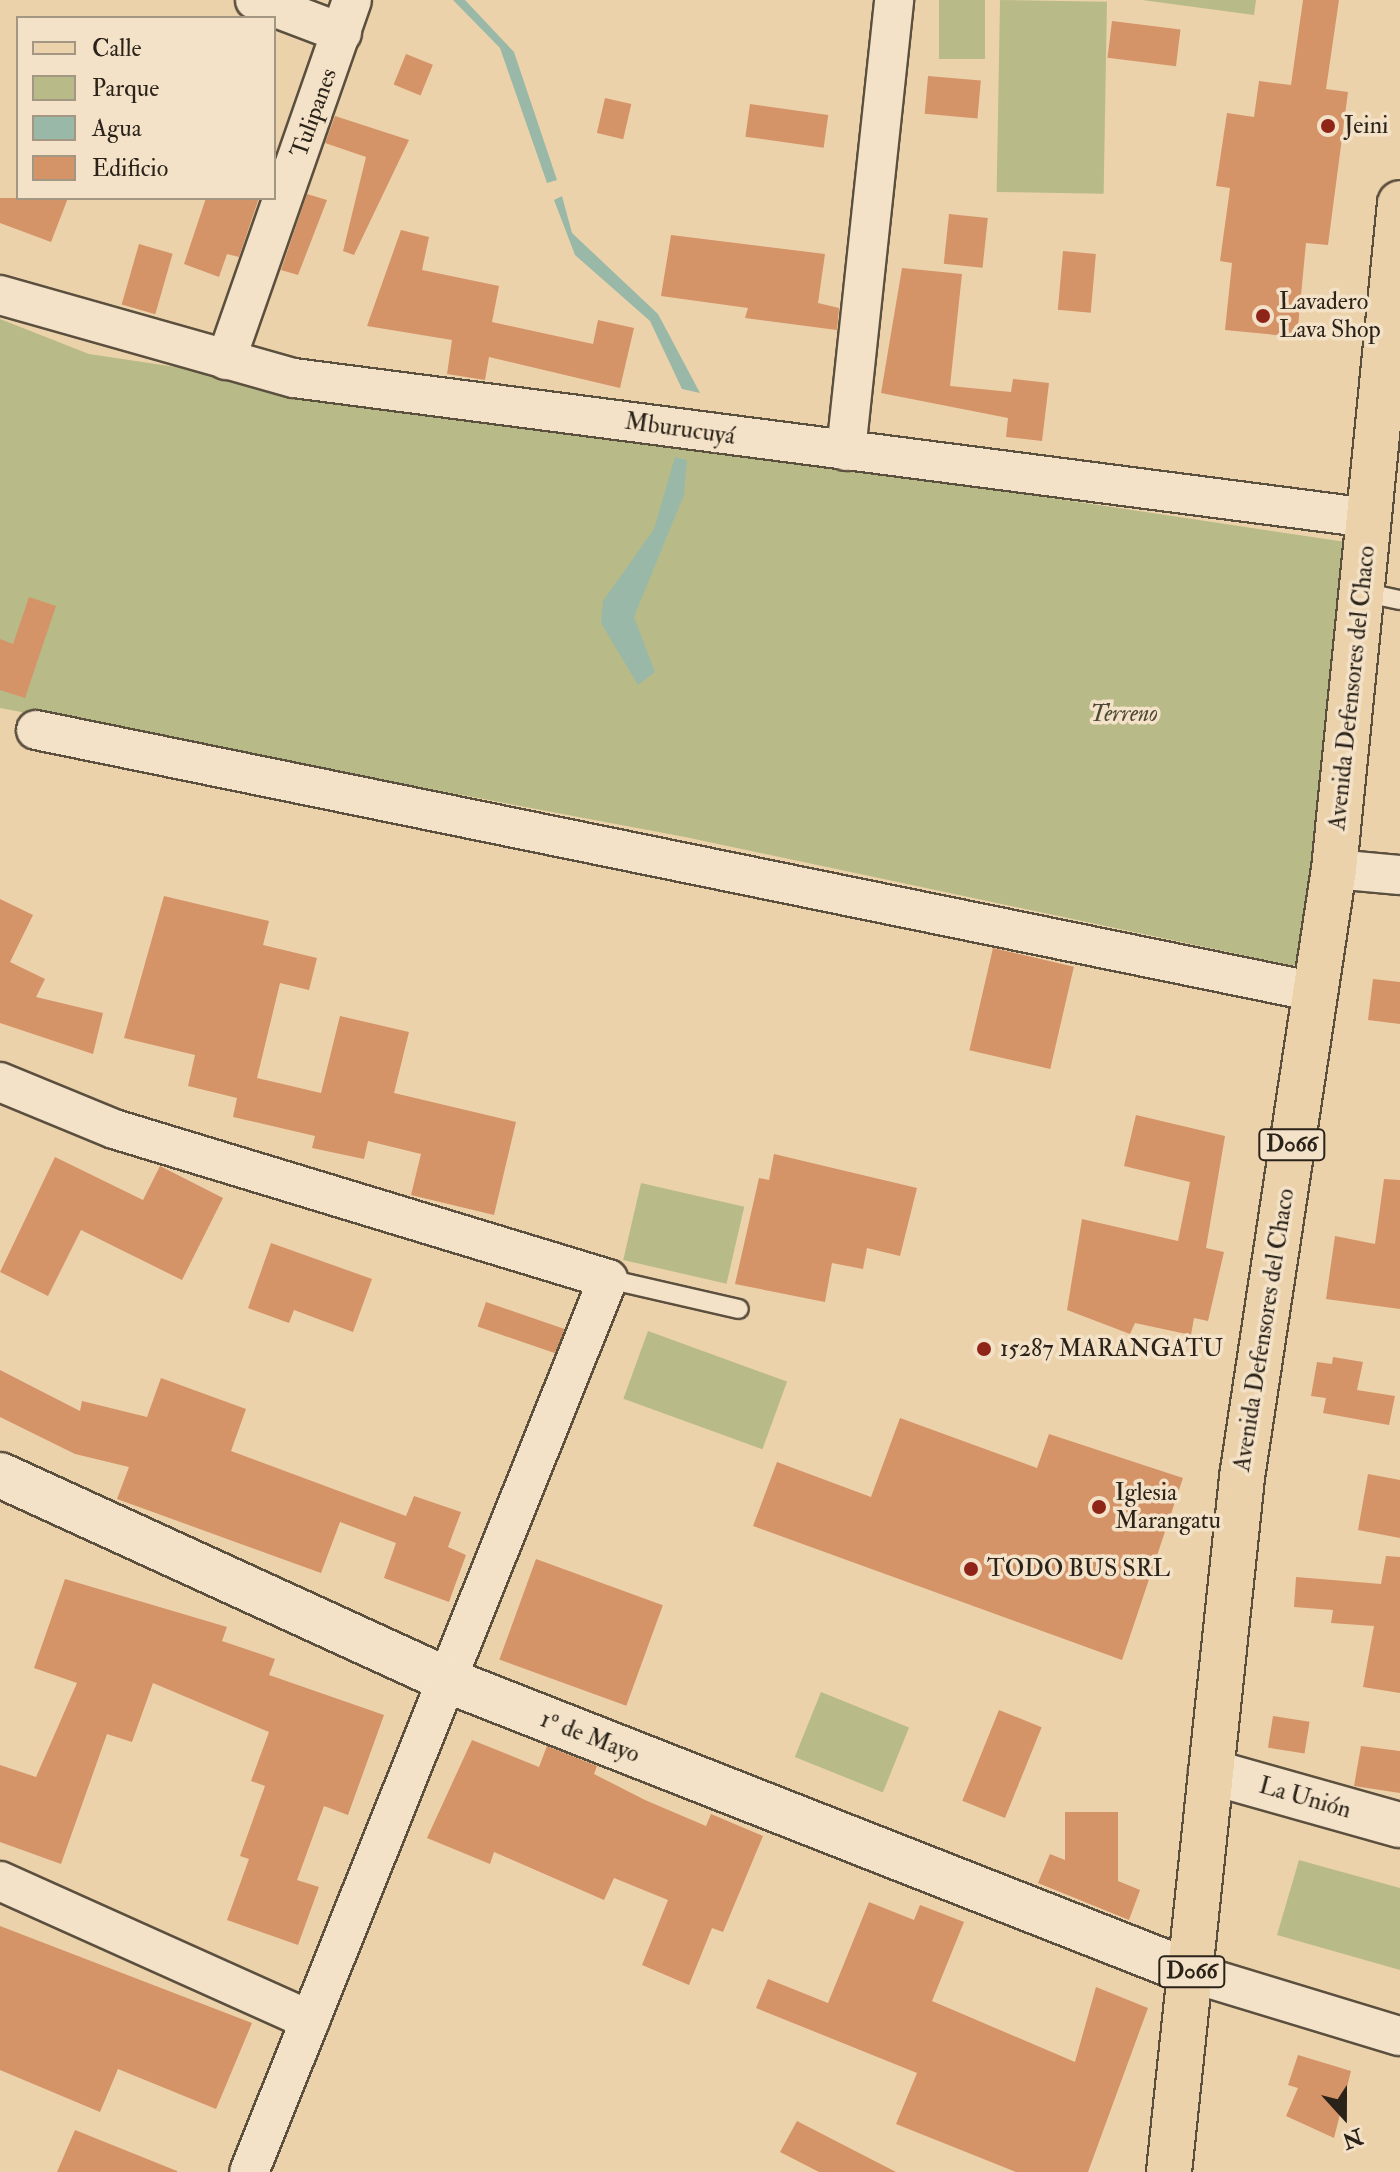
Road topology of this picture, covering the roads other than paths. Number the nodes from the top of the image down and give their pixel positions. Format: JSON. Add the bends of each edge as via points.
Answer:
{"nodes":[{"id":1,"x":255,"y":0,"type":"edge"},
{"id":2,"x":894,"y":0,"type":"edge"},
{"id":3,"x":347,"y":16,"type":"edge"},
{"id":4,"x":1400,"y":203,"type":"edge"},
{"id":5,"x":0,"y":295,"type":"edge"},
{"id":6,"x":226,"y":360,"type":"junction"},
{"id":7,"x":846,"y":451,"type":"junction"},
{"id":8,"x":1369,"y":518,"type":"junction"},
{"id":9,"x":1381,"y":596,"type":"edge"},
{"id":10,"x":36,"y":730,"type":"dead end"},
{"id":11,"x":1334,"y":869,"type":"junction"},
{"id":12,"x":1400,"y":875,"type":"edge"},
{"id":13,"x":1316,"y":992,"type":"junction"},
{"id":14,"x":0,"y":1082,"type":"edge"},
{"id":15,"x":608,"y":1279,"type":"junction"},
{"id":16,"x":739,"y":1309,"type":"dead end"},
{"id":17,"x":0,"y":1475,"type":"edge"},
{"id":18,"x":449,"y":1681,"type":"junction"},
{"id":19,"x":1211,"y":1772,"type":"junction"},
{"id":20,"x":1400,"y":1825,"type":"edge"},
{"id":21,"x":0,"y":1881,"type":"edge"},
{"id":22,"x":1192,"y":1973,"type":"junction"},
{"id":23,"x":310,"y":2020,"type":"junction"},
{"id":24,"x":1400,"y":2036,"type":"edge"},
{"id":25,"x":249,"y":2172,"type":"edge"},
{"id":26,"x":1169,"y":2172,"type":"edge"}],
"edges":[{"from":1,"to":3,"type":"street"},
{"from":2,"to":7,"type":"street"},
{"from":3,"to":6,"type":"street","name":"Tulipanes"},
{"from":4,"to":8,"type":"main road","name":"Avenida Defensores del Chaco","number":"D066"},
{"from":5,"to":6,"type":"street","name":"Mburucuyá"},
{"from":6,"to":7,"type":"street","name":"Mburucuyá","via":[[294,378]]},
{"from":7,"to":8,"type":"street","name":"Mburucuyá"},
{"from":8,"to":9,"type":"main road","name":"Avenida Defensores del Chaco","number":"D066"},
{"from":9,"to":11,"type":"main road","name":"Avenida Defensores del Chaco","number":"D066"},
{"from":10,"to":13,"type":"street"},
{"from":11,"to":12,"type":"street"},
{"from":11,"to":13,"type":"main road","name":"Avenida Defensores del Chaco","number":"D066"},
{"from":13,"to":19,"type":"main road","name":"Avenida Defensores del Chaco","number":"D066","via":[[1242,1477]]},
{"from":14,"to":15,"type":"street","via":[[114,1129]]},
{"from":15,"to":16,"type":"lane"},
{"from":15,"to":18,"type":"street"},
{"from":17,"to":18,"type":"street","name":"1º de Mayo"},
{"from":18,"to":22,"type":"street","name":"1º de Mayo"},
{"from":18,"to":23,"type":"street"},
{"from":19,"to":20,"type":"street","name":"La Unión"},
{"from":19,"to":22,"type":"main road","name":"Avenida Defensores del Chaco","number":"D066"},
{"from":21,"to":23,"type":"street"},
{"from":22,"to":24,"type":"street"},
{"from":22,"to":26,"type":"main road","name":"Avenida Defensores del Chaco","number":"D066"},
{"from":23,"to":25,"type":"street"}]}
